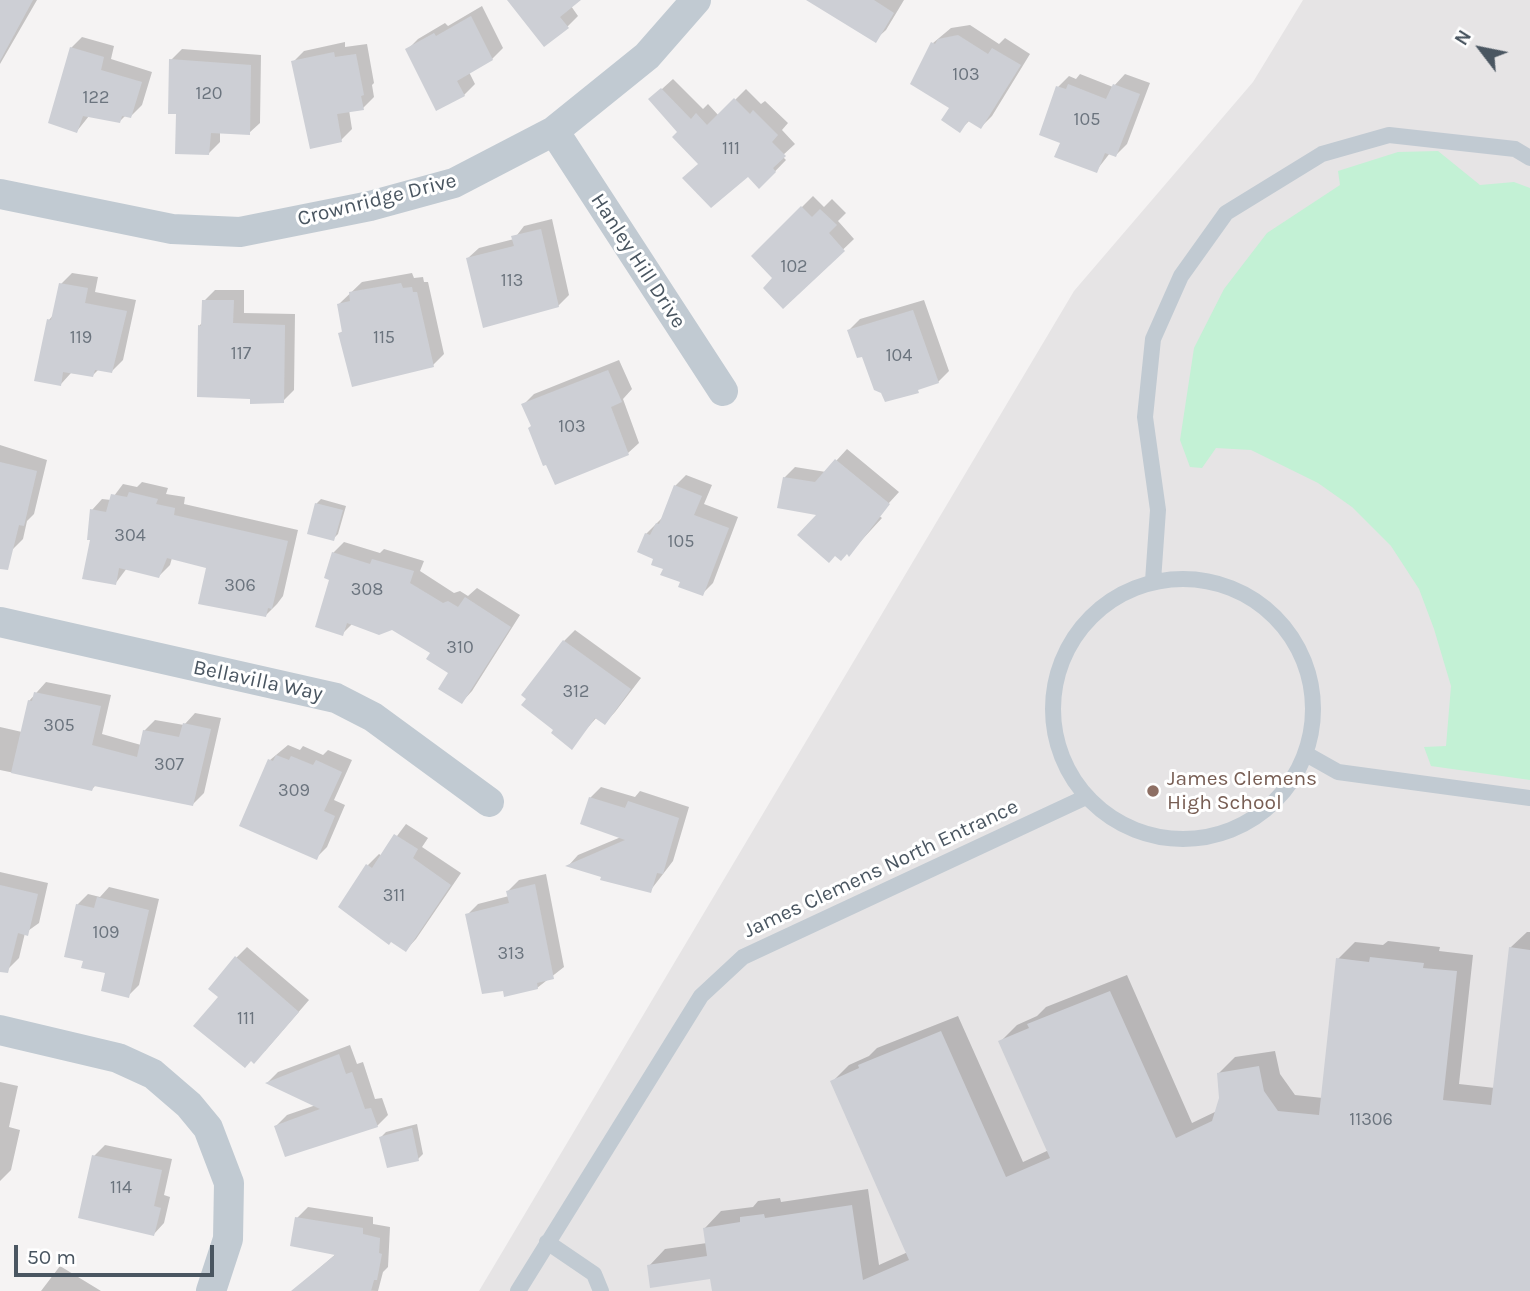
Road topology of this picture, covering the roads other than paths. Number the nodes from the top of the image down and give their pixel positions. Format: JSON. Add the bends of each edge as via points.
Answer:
{"nodes":[{"id":1,"x":696,"y":0,"type":"edge"},
{"id":2,"x":554,"y":131,"type":"junction"},
{"id":3,"x":1530,"y":158,"type":"edge"},
{"id":4,"x":1,"y":196,"type":"edge"},
{"id":5,"x":723,"y":391,"type":"dead end"},
{"id":6,"x":1153,"y":581,"type":"junction"},
{"id":7,"x":0,"y":622,"type":"edge"},
{"id":8,"x":1306,"y":754,"type":"junction"},
{"id":9,"x":1086,"y":797,"type":"junction"},
{"id":10,"x":1530,"y":798,"type":"edge"},
{"id":11,"x":489,"y":802,"type":"dead end"},
{"id":12,"x":0,"y":1030,"type":"edge"},
{"id":13,"x":547,"y":1242,"type":"junction"},
{"id":14,"x":211,"y":1291,"type":"edge"},
{"id":15,"x":517,"y":1291,"type":"edge"},
{"id":16,"x":601,"y":1291,"type":"edge"}],
"edges":[{"from":1,"to":2,"type":"street","name":"Crownridge Drive","via":[[647,56]]},
{"from":2,"to":4,"type":"street","name":"Crownridge Drive","via":[[454,184],[240,232],[172,229]]},
{"from":2,"to":5,"type":"street","name":"Hanley Hill Drive"},
{"from":3,"to":6,"type":"lane","via":[[1516,149],[1389,135],[1322,154],[1226,214],[1181,275],[1153,339],[1145,417],[1158,510]]},
{"from":6,"to":8,"type":"lane","via":[[1193,578],[1232,587],[1266,608],[1293,638],[1309,675],[1314,715]]},
{"from":6,"to":9,"type":"lane","via":[[1112,599],[1079,630],[1058,670],[1052,715],[1062,759]]},
{"from":7,"to":11,"type":"street","name":"Bellavilla Way","via":[[336,698],[373,717]]},
{"from":8,"to":9,"type":"lane","via":[[1283,793],[1249,821],[1207,837],[1163,838],[1121,824]]},
{"from":8,"to":10,"type":"lane","via":[[1338,772]]},
{"from":9,"to":13,"type":"lane","name":"James Clemens North Entrance","via":[[743,957],[701,996]]},
{"from":12,"to":14,"type":"street","via":[[118,1058],[153,1074],[208,1128],[229,1183],[229,1240]]},
{"from":13,"to":15,"type":"lane","name":"James Clemens North Entrance"},
{"from":13,"to":16,"type":"lane","via":[[594,1273]]}]}
